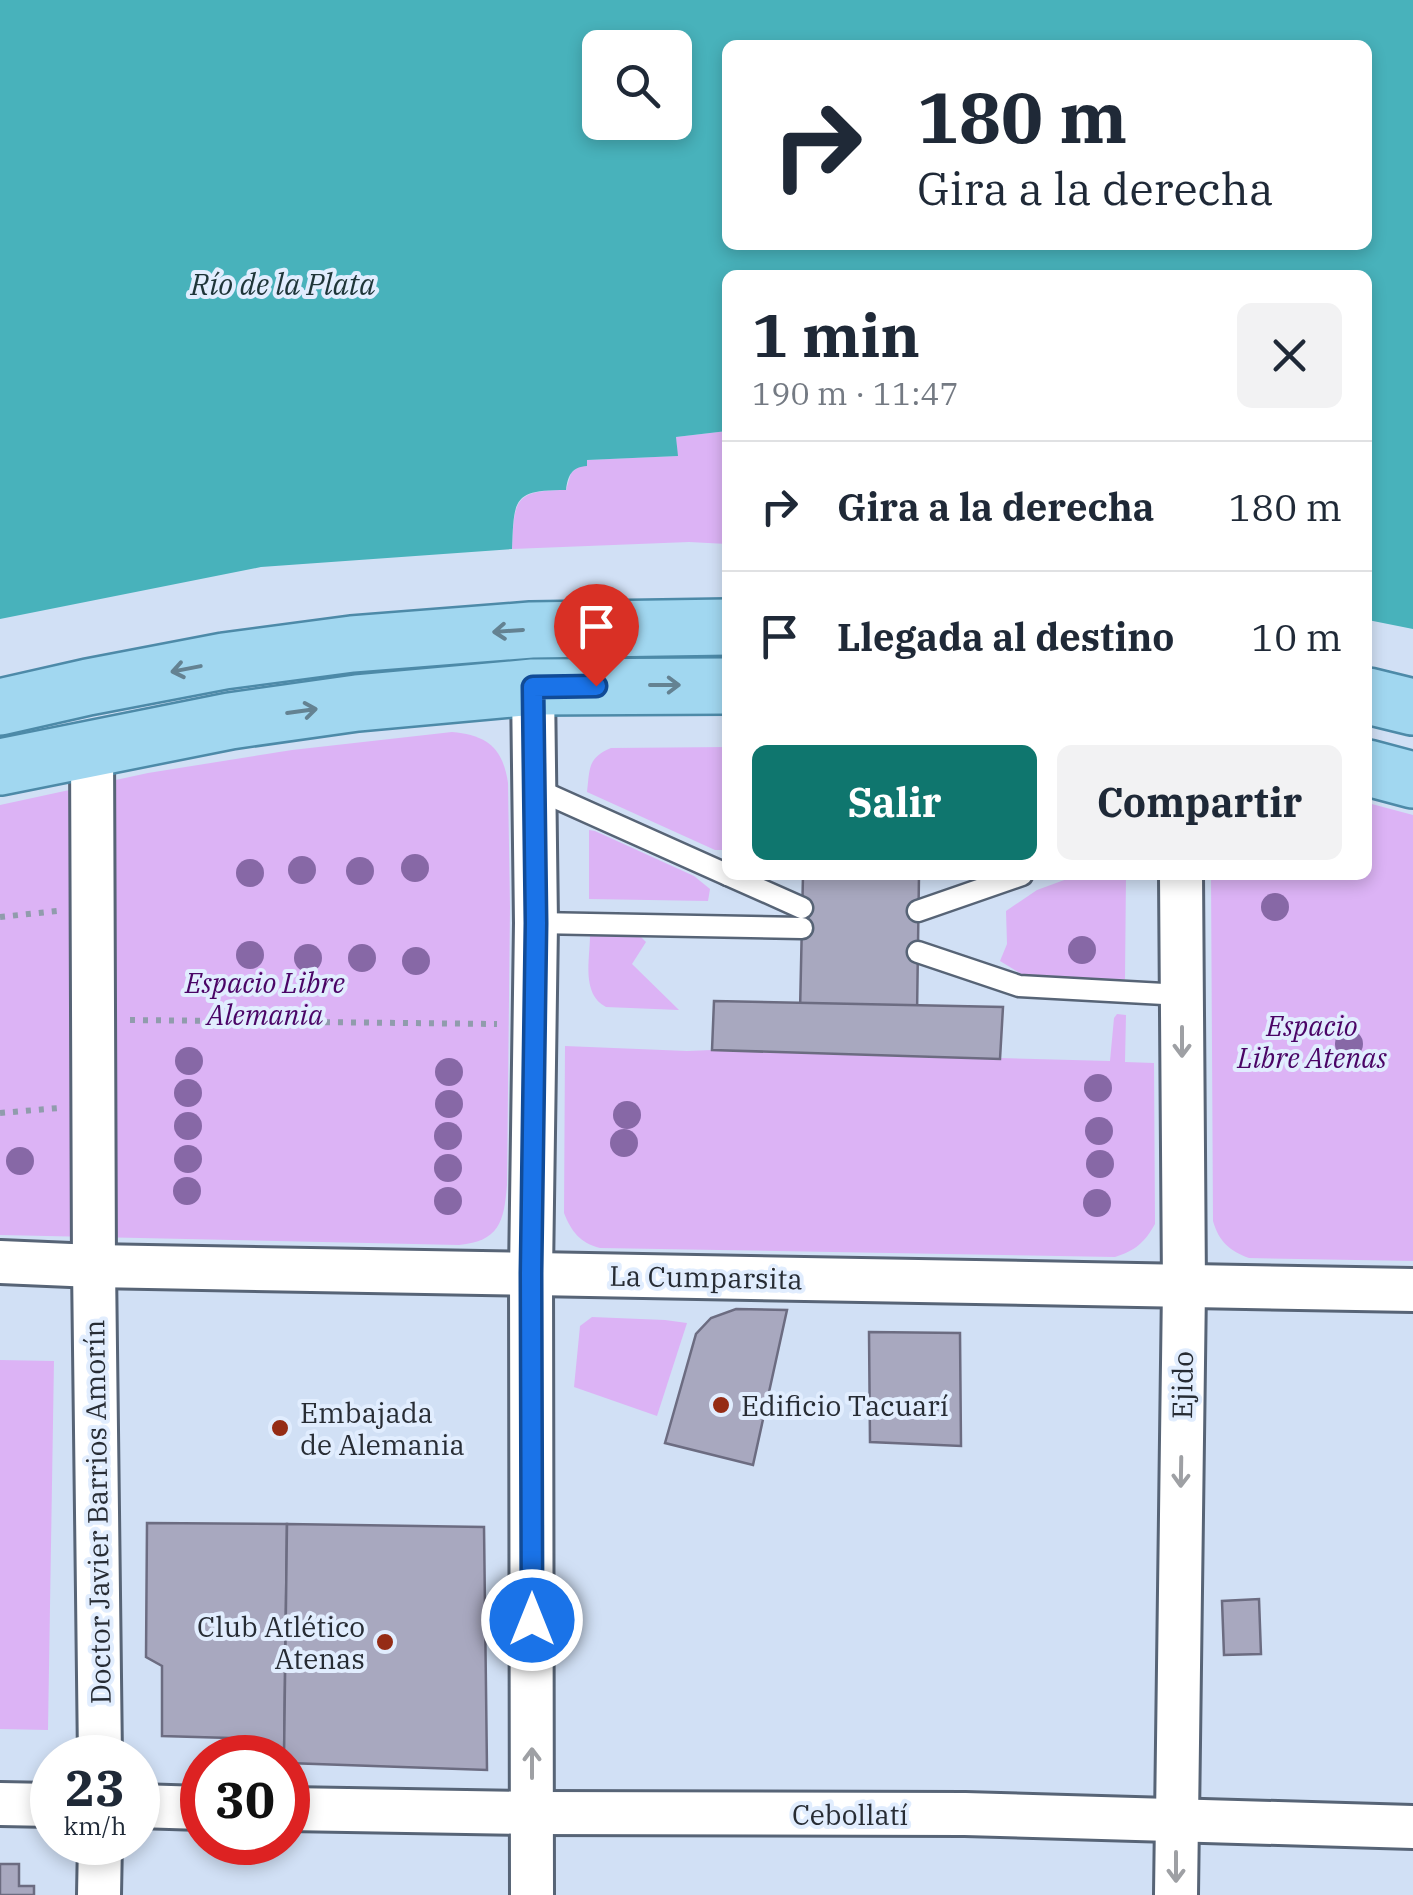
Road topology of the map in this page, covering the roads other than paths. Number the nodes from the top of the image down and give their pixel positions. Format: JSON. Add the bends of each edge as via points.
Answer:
{"nodes":[{"id":1,"x":722,"y":627,"type":"edge"},
{"id":2,"x":722,"y":686,"type":"edge"},
{"id":3,"x":533,"y":687,"type":"junction"},
{"id":4,"x":1372,"y":697,"type":"edge"},
{"id":5,"x":0,"y":707,"type":"edge"},
{"id":6,"x":1413,"y":707,"type":"edge"},
{"id":7,"x":92,"y":747,"type":"junction"},
{"id":8,"x":0,"y":767,"type":"edge"},
{"id":9,"x":1372,"y":769,"type":"edge"},
{"id":10,"x":1413,"y":780,"type":"edge"},
{"id":11,"x":536,"y":789,"type":"junction"},
{"id":12,"x":722,"y":872,"type":"edge"},
{"id":13,"x":737,"y":880,"type":"edge"},
{"id":14,"x":1007,"y":880,"type":"edge"},
{"id":15,"x":1182,"y":880,"type":"edge"},
{"id":16,"x":918,"y":910,"type":"dead end"},
{"id":17,"x":536,"y":923,"type":"junction"},
{"id":18,"x":918,"y":952,"type":"dead end"},
{"id":19,"x":1182,"y":995,"type":"junction"},
{"id":20,"x":0,"y":1262,"type":"edge"},
{"id":21,"x":94,"y":1266,"type":"junction"},
{"id":22,"x":531,"y":1273,"type":"junction"},
{"id":23,"x":1184,"y":1288,"type":"junction"},
{"id":24,"x":1413,"y":1290,"type":"edge"},
{"id":25,"x":100,"y":1735,"type":"edge"},
{"id":26,"x":0,"y":1804,"type":"edge"},
{"id":27,"x":30,"y":1805,"type":"edge"},
{"id":28,"x":310,"y":1809,"type":"edge"},
{"id":29,"x":532,"y":1813,"type":"junction"},
{"id":30,"x":1176,"y":1819,"type":"junction"},
{"id":31,"x":1413,"y":1827,"type":"edge"},
{"id":32,"x":100,"y":1865,"type":"edge"},
{"id":33,"x":99,"y":1895,"type":"edge"},
{"id":34,"x":532,"y":1895,"type":"edge"},
{"id":35,"x":1176,"y":1895,"type":"edge"}],
"edges":[{"from":1,"to":5,"type":"main road","one_way":true,"via":[[532,630],[352,644]]},
{"from":3,"to":2,"type":"main road","one_way":true},
{"from":7,"to":3,"type":"main road","one_way":true,"via":[[230,720]]},
{"from":3,"to":11,"type":"street"},
{"from":4,"to":6,"type":"main road"},
{"from":7,"to":8,"type":"main road"},
{"from":7,"to":21,"type":"street","name":"Doctor Javier Barrios Amorín"},
{"from":9,"to":10,"type":"main road"},
{"from":11,"to":12,"type":"lane"},
{"from":11,"to":17,"type":"street"},
{"from":13,"to":17,"type":"lane","via":[[802,918]]},
{"from":14,"to":16,"type":"lane"},
{"from":15,"to":19,"type":"street","name":"Ejido"},
{"from":17,"to":22,"type":"street"},
{"from":18,"to":19,"type":"lane","via":[[1019,986]]},
{"from":19,"to":23,"type":"street","name":"Ejido","one_way":true},
{"from":20,"to":21,"type":"street","name":"La Cumparsita"},
{"from":21,"to":22,"type":"street","name":"La Cumparsita"},
{"from":21,"to":25,"type":"street","name":"Doctor Javier Barrios Amorín"},
{"from":22,"to":23,"type":"street","name":"La Cumparsita"},
{"from":29,"to":22,"type":"street","one_way":true},
{"from":23,"to":24,"type":"street","name":"La Cumparsita"},
{"from":23,"to":30,"type":"street","name":"Ejido","one_way":true},
{"from":26,"to":27,"type":"street"},
{"from":28,"to":29,"type":"street","name":"Cebollatí"},
{"from":29,"to":30,"type":"street","name":"Cebollatí"},
{"from":29,"to":34,"type":"street"},
{"from":30,"to":31,"type":"street","name":"Cebollatí"},
{"from":30,"to":35,"type":"street","name":"Ejido","one_way":true},
{"from":32,"to":33,"type":"street"}]}
